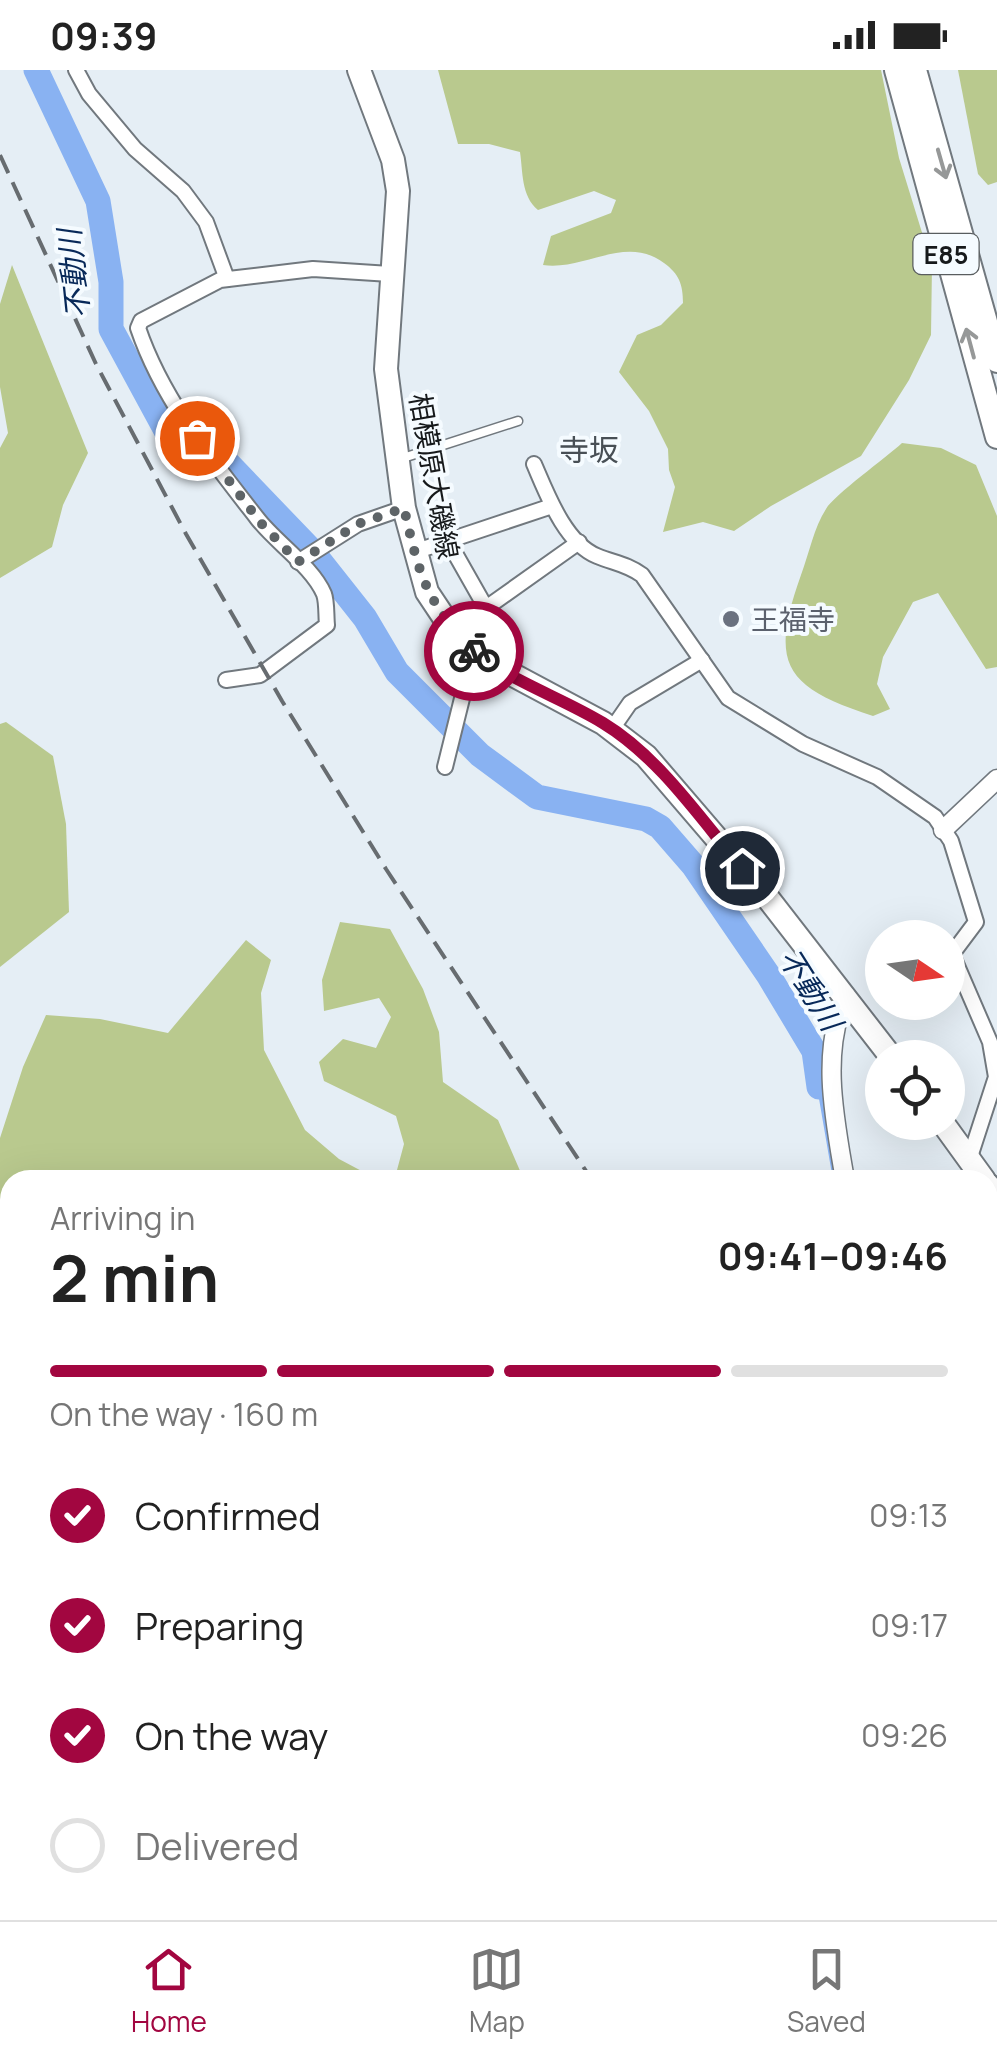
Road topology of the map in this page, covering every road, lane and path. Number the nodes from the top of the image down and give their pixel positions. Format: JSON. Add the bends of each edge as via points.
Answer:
{"nodes":[{"id":1,"x":76,"y":70,"type":"edge"},
{"id":2,"x":359,"y":70,"type":"edge"},
{"id":3,"x":896,"y":70,"type":"edge"},
{"id":4,"x":916,"y":70,"type":"edge"},
{"id":5,"x":390,"y":274,"type":"junction"},
{"id":6,"x":227,"y":279,"type":"junction"},
{"id":7,"x":997,"y":361,"type":"edge"},
{"id":8,"x":518,"y":421,"type":"dead end"},
{"id":9,"x":997,"y":437,"type":"edge"},
{"id":10,"x":398,"y":460,"type":"junction"},
{"id":11,"x":534,"y":464,"type":"dead end"},
{"id":12,"x":552,"y":506,"type":"junction"},
{"id":13,"x":404,"y":508,"type":"junction"},
{"id":14,"x":448,"y":541,"type":"junction"},
{"id":15,"x":579,"y":542,"type":"junction"},
{"id":16,"x":414,"y":552,"type":"junction"},
{"id":17,"x":298,"y":562,"type":"junction"},
{"id":18,"x":474,"y":650,"type":"junction"},
{"id":19,"x":702,"y":660,"type":"junction"},
{"id":20,"x":226,"y":680,"type":"dead end"},
{"id":21,"x":612,"y":729,"type":"junction"},
{"id":22,"x":445,"y":766,"type":"dead end"},
{"id":23,"x":997,"y":778,"type":"edge"},
{"id":24,"x":944,"y":830,"type":"junction"},
{"id":25,"x":846,"y":996,"type":"junction"},
{"id":26,"x":879,"y":1040,"type":"edge"},
{"id":27,"x":955,"y":1140,"type":"edge"},
{"id":28,"x":969,"y":1160,"type":"junction"},
{"id":29,"x":844,"y":1170,"type":"edge"},
{"id":30,"x":976,"y":1170,"type":"edge"}],
"edges":[{"from":1,"to":6,"type":"street","via":[[135,149],[183,191],[206,222]]},
{"from":2,"to":5,"type":"main road","name":"相模原大磯線","via":[[398,191]]},
{"from":9,"to":3,"type":"main road","number":"E85","one_way":true},
{"from":4,"to":7,"type":"main road","number":"E85","one_way":true},
{"from":5,"to":6,"type":"street","via":[[313,269]]},
{"from":5,"to":10,"type":"main road","name":"相模原大磯線","via":[[386,368]]},
{"from":6,"to":17,"type":"street","via":[[138,328],[176,410]]},
{"from":8,"to":10,"type":"lane"},
{"from":10,"to":13,"type":"main road","name":"相模原大磯線"},
{"from":11,"to":12,"type":"street"},
{"from":12,"to":14,"type":"street"},
{"from":12,"to":15,"type":"street"},
{"from":13,"to":16,"type":"main road","name":"相模原大磯線"},
{"from":13,"to":17,"type":"street","via":[[358,524]]},
{"from":14,"to":15,"type":"street","via":[[486,608]]},
{"from":14,"to":16,"type":"street"},
{"from":15,"to":19,"type":"street","via":[[642,575]]},
{"from":16,"to":18,"type":"main road","name":"相模原大磯線","via":[[427,592]]},
{"from":17,"to":20,"type":"street","via":[[324,594],[327,625],[260,675]]},
{"from":18,"to":21,"type":"main road","name":"相模原大磯線"},
{"from":18,"to":22,"type":"street"},
{"from":19,"to":21,"type":"street","via":[[630,703]]},
{"from":19,"to":24,"type":"street","via":[[728,698],[802,744],[877,777]]},
{"from":21,"to":25,"type":"main road","name":"相模原大磯線","via":[[657,768]]},
{"from":23,"to":24,"type":"street"},
{"from":24,"to":28,"type":"street","via":[[976,922],[952,954],[990,1042],[996,1077]]},
{"from":25,"to":26,"type":"main road","name":"相模原大磯線"},
{"from":25,"to":29,"type":"street","via":[[830,1051]]},
{"from":27,"to":28,"type":"main road"},
{"from":28,"to":30,"type":"main road"}]}
